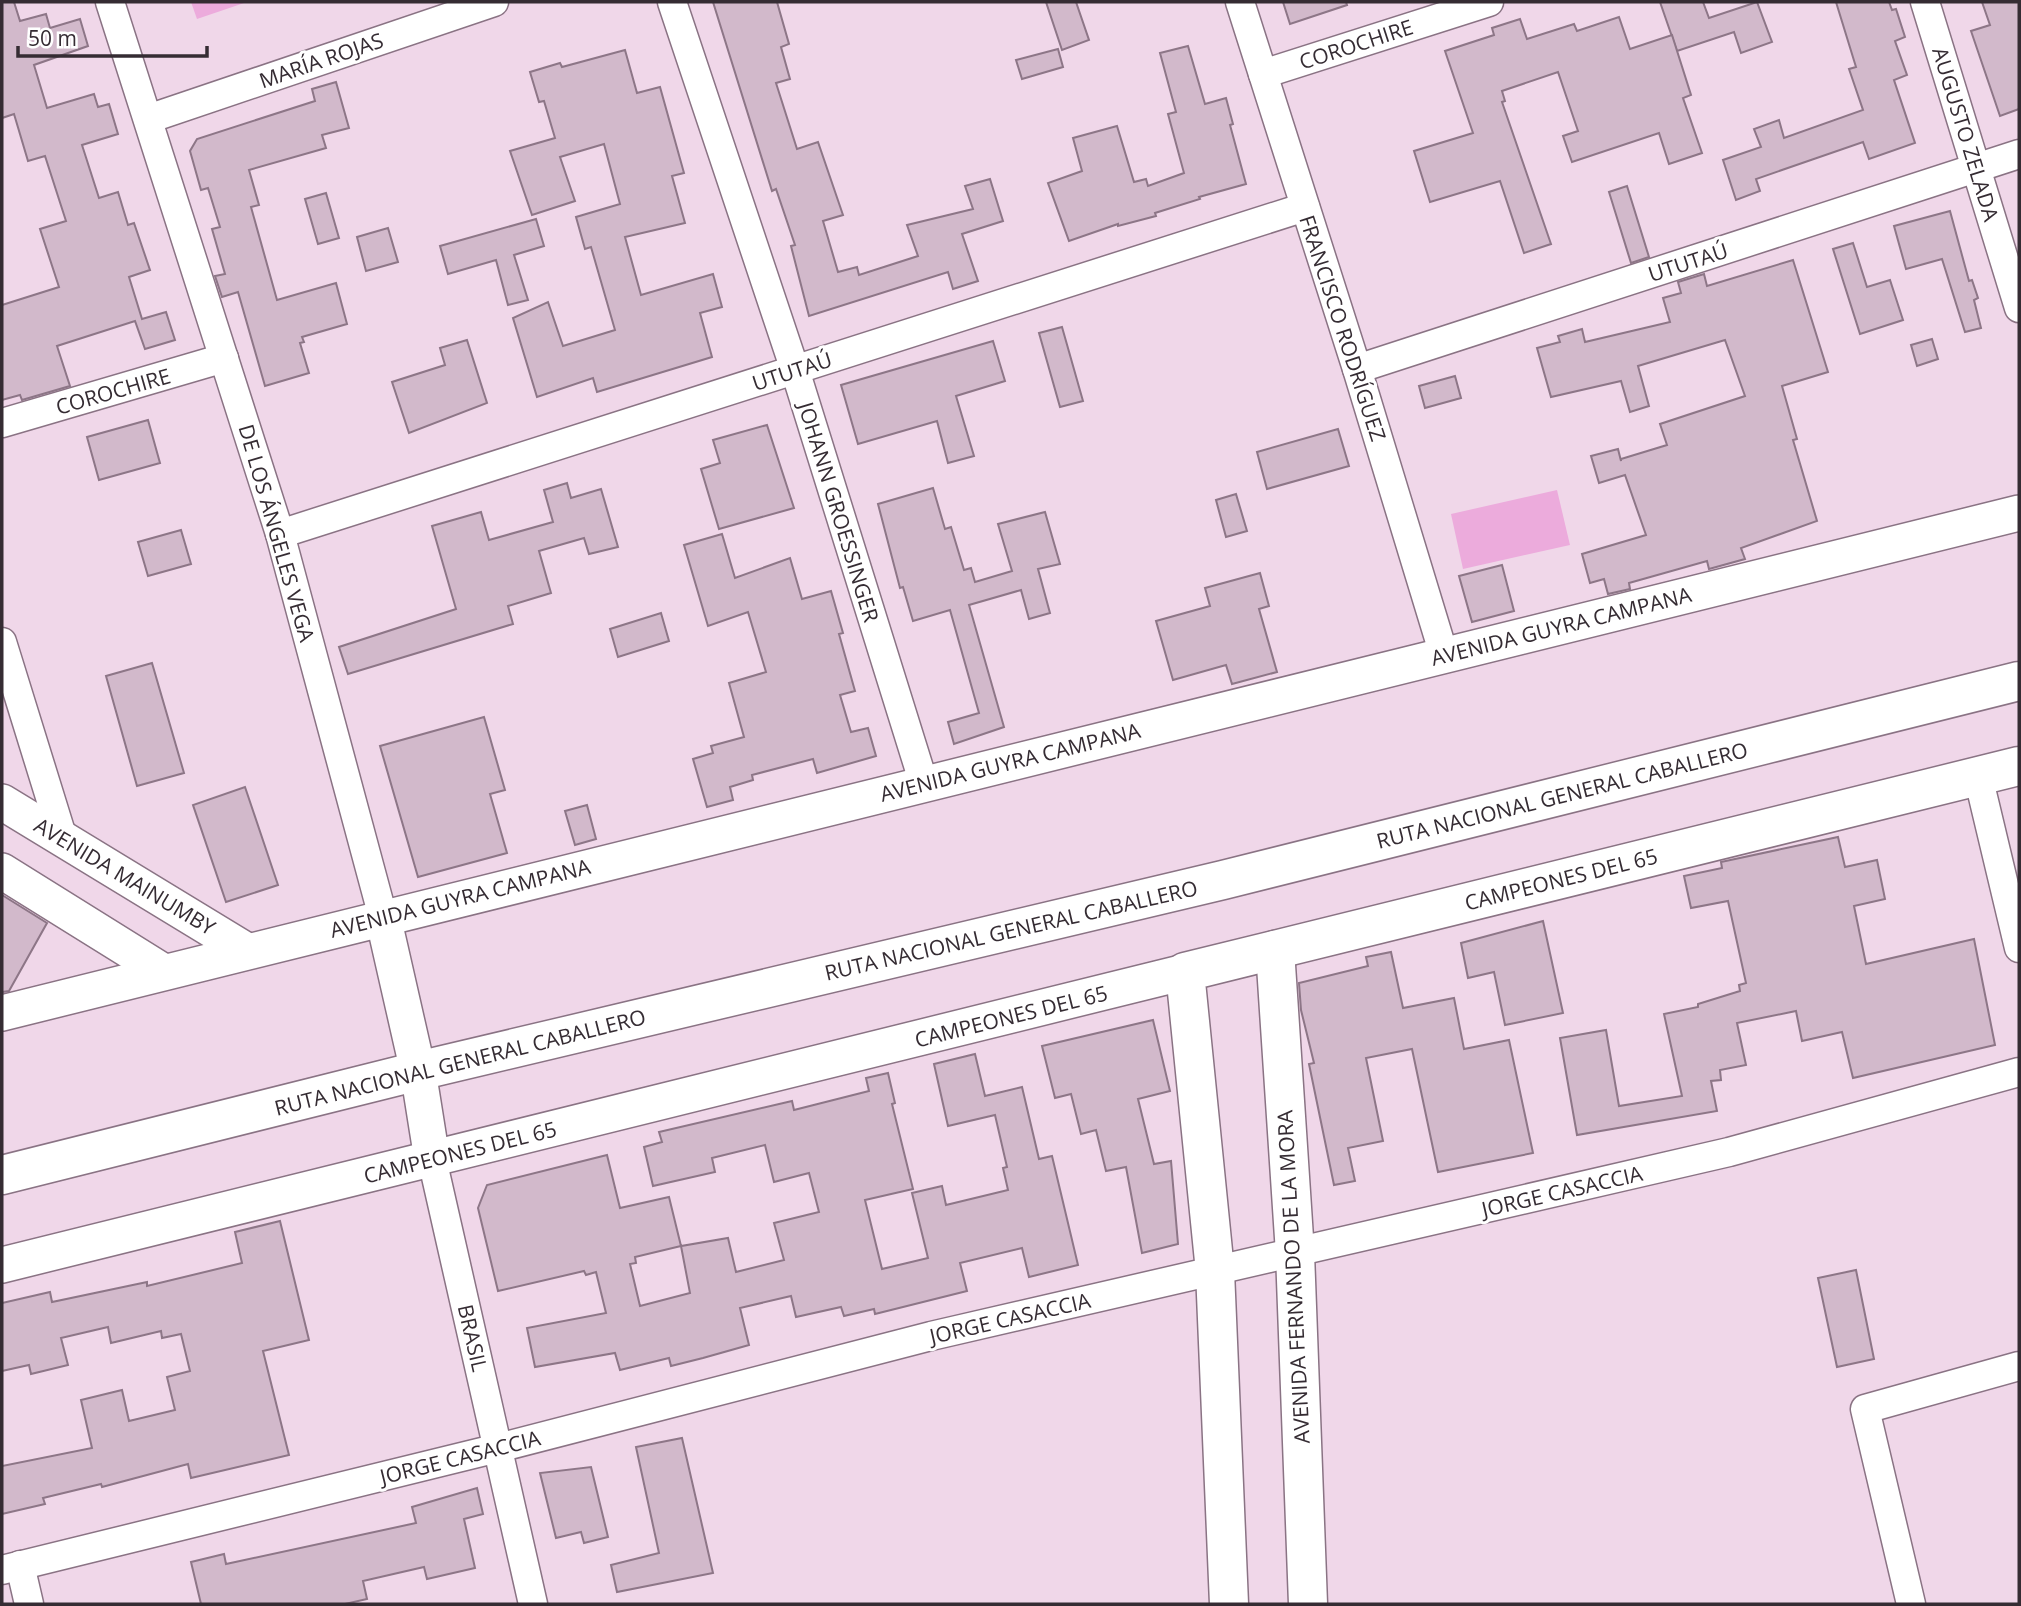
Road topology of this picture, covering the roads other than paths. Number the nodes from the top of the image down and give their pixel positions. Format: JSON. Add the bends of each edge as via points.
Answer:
{"nodes":[{"id":1,"x":110,"y":2,"type":"edge"},
{"id":2,"x":494,"y":2,"type":"edge"},
{"id":3,"x":672,"y":2,"type":"edge"},
{"id":4,"x":1240,"y":2,"type":"edge"},
{"id":5,"x":1489,"y":2,"type":"edge"},
{"id":6,"x":1925,"y":2,"type":"edge"},
{"id":7,"x":1263,"y":74,"type":"junction"},
{"id":8,"x":148,"y":119,"type":"junction"},
{"id":9,"x":2019,"y":154,"type":"edge"},
{"id":10,"x":1978,"y":167,"type":"junction"},
{"id":11,"x":1305,"y":207,"type":"junction"},
{"id":12,"x":2019,"y":307,"type":"edge"},
{"id":13,"x":224,"y":358,"type":"junction"},
{"id":14,"x":1357,"y":369,"type":"junction"},
{"id":15,"x":795,"y":370,"type":"junction"},
{"id":16,"x":2,"y":423,"type":"edge"},
{"id":17,"x":2019,"y":513,"type":"edge"},
{"id":18,"x":280,"y":534,"type":"junction"},
{"id":19,"x":2,"y":642,"type":"edge"},
{"id":20,"x":1444,"y":655,"type":"junction"},
{"id":21,"x":2019,"y":681,"type":"edge"},
{"id":22,"x":2019,"y":765,"type":"edge"},
{"id":23,"x":1978,"y":776,"type":"junction"},
{"id":24,"x":923,"y":784,"type":"junction"},
{"id":25,"x":2,"y":802,"type":"edge"},
{"id":26,"x":63,"y":839,"type":"junction"},
{"id":27,"x":2,"y":871,"type":"edge"},
{"id":28,"x":383,"y":917,"type":"junction"},
{"id":29,"x":2019,"y":948,"type":"edge"},
{"id":30,"x":1275,"y":950,"type":"junction"},
{"id":31,"x":247,"y":951,"type":"junction"},
{"id":32,"x":164,"y":972,"type":"junction"},
{"id":33,"x":1185,"y":972,"type":"junction"},
{"id":34,"x":2,"y":1013,"type":"edge"},
{"id":35,"x":418,"y":1071,"type":"junction"},
{"id":36,"x":2019,"y":1072,"type":"edge"},
{"id":37,"x":432,"y":1159,"type":"junction"},
{"id":38,"x":2,"y":1175,"type":"edge"},
{"id":39,"x":1294,"y":1253,"type":"junction"},
{"id":40,"x":2,"y":1265,"type":"edge"},
{"id":41,"x":1215,"y":1271,"type":"junction"},
{"id":42,"x":2019,"y":1366,"type":"edge"},
{"id":43,"x":498,"y":1448,"type":"junction"},
{"id":44,"x":11,"y":1568,"type":"edge"},
{"id":45,"x":29,"y":1604,"type":"edge"},
{"id":46,"x":533,"y":1604,"type":"edge"},
{"id":47,"x":1229,"y":1604,"type":"edge"},
{"id":48,"x":1308,"y":1604,"type":"edge"},
{"id":49,"x":1911,"y":1604,"type":"edge"}],
"edges":[{"from":1,"to":8,"type":"street","name":"DE LOS ÁNGELES VEGA"},
{"from":2,"to":8,"type":"street","name":"MARÍA ROJAS"},
{"from":3,"to":15,"type":"street","name":"JOHANN GROESSINGER"},
{"from":4,"to":7,"type":"street","name":"FRANCISCO RODRÍGUEZ"},
{"from":5,"to":7,"type":"street","name":"COROCHIRE"},
{"from":6,"to":10,"type":"street","name":"AUGUSTO ZELADA"},
{"from":7,"to":11,"type":"street","name":"FRANCISCO RODRÍGUEZ"},
{"from":8,"to":13,"type":"street","name":"DE LOS ÁNGELES VEGA"},
{"from":9,"to":10,"type":"street","name":"UTUTAÚ"},
{"from":10,"to":12,"type":"street","name":"AUGUSTO ZELADA"},
{"from":10,"to":14,"type":"street","name":"UTUTAÚ"},
{"from":11,"to":14,"type":"street","name":"FRANCISCO RODRÍGUEZ"},
{"from":11,"to":15,"type":"street","name":"UTUTAÚ"},
{"from":13,"to":16,"type":"street","name":"COROCHIRE"},
{"from":13,"to":18,"type":"street","name":"DE LOS ÁNGELES VEGA"},
{"from":14,"to":20,"type":"street","name":"FRANCISCO RODRÍGUEZ"},
{"from":15,"to":18,"type":"street","name":"UTUTAÚ"},
{"from":15,"to":24,"type":"street","name":"JOHANN GROESSINGER"},
{"from":17,"to":20,"type":"street","name":"AVENIDA GUYRA CAMPANA"},
{"from":18,"to":28,"type":"street","name":"DE LOS ÁNGELES VEGA"},
{"from":19,"to":26,"type":"street"},
{"from":20,"to":24,"type":"street","name":"AVENIDA GUYRA CAMPANA"},
{"from":21,"to":35,"type":"main road","name":"RUTA NACIONAL GENERAL CABALLERO","via":[[1236,877]]},
{"from":22,"to":23,"type":"main road","name":"CAMPEONES DEL 65"},
{"from":23,"to":29,"type":"street"},
{"from":23,"to":30,"type":"main road","name":"CAMPEONES DEL 65"},
{"from":24,"to":28,"type":"street","name":"AVENIDA GUYRA CAMPANA"},
{"from":25,"to":26,"type":"street","name":"AVENIDA MAINUMBY"},
{"from":26,"to":31,"type":"street","name":"AVENIDA MAINUMBY"},
{"from":27,"to":32,"type":"street"},
{"from":28,"to":31,"type":"street","name":"AVENIDA GUYRA CAMPANA"},
{"from":28,"to":35,"type":"street","name":"DE LOS ÁNGELES VEGA"},
{"from":30,"to":33,"type":"main road","name":"CAMPEONES DEL 65"},
{"from":30,"to":39,"type":"main road","name":"AVENIDA FERNANDO DE LA MORA"},
{"from":31,"to":32,"type":"street","name":"AVENIDA GUYRA CAMPANA"},
{"from":32,"to":34,"type":"street","name":"AVENIDA GUYRA CAMPANA"},
{"from":33,"to":37,"type":"street","name":"CAMPEONES DEL 65"},
{"from":33,"to":41,"type":"main road"},
{"from":35,"to":37,"type":"street","name":"BRASIL"},
{"from":35,"to":38,"type":"main road","name":"RUTA NACIONAL GENERAL CABALLERO"},
{"from":36,"to":39,"type":"street","name":"JORGE CASACCIA","via":[[1729,1152]]},
{"from":37,"to":40,"type":"street","name":"CAMPEONES DEL 65"},
{"from":37,"to":43,"type":"street","name":"BRASIL"},
{"from":39,"to":41,"type":"street","name":"JORGE CASACCIA"},
{"from":39,"to":48,"type":"main road","name":"AVENIDA FERNANDO DE LA MORA"},
{"from":41,"to":43,"type":"street","name":"JORGE CASACCIA","via":[[931,1336]]},
{"from":41,"to":47,"type":"main road"},
{"from":42,"to":49,"type":"street","via":[[1865,1409]]},
{"from":43,"to":44,"type":"street","name":"JORGE CASACCIA"},
{"from":43,"to":46,"type":"street","name":"BRASIL"},
{"from":44,"to":45,"type":"street"}]}
